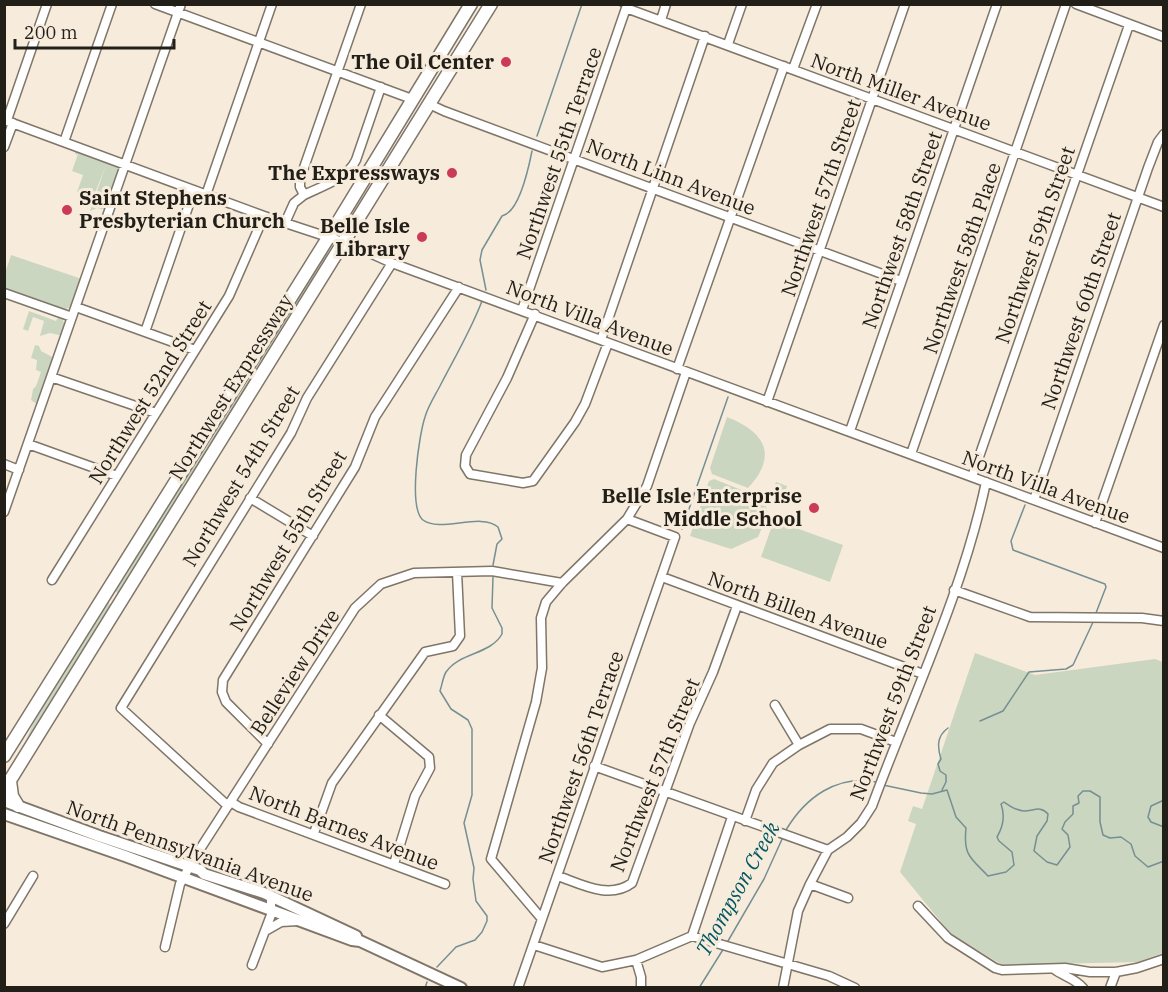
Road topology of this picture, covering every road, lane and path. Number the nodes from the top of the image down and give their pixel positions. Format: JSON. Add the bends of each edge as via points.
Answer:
{"nodes":[{"id":1,"x":47,"y":4,"type":"edge"},
{"id":2,"x":112,"y":4,"type":"edge"},
{"id":3,"x":155,"y":4,"type":"edge"},
{"id":4,"x":272,"y":4,"type":"edge"},
{"id":5,"x":361,"y":4,"type":"edge"},
{"id":6,"x":471,"y":4,"type":"edge"},
{"id":7,"x":491,"y":4,"type":"edge"},
{"id":8,"x":666,"y":4,"type":"edge"},
{"id":9,"x":742,"y":4,"type":"edge"},
{"id":10,"x":817,"y":4,"type":"edge"},
{"id":11,"x":905,"y":4,"type":"edge"},
{"id":12,"x":997,"y":4,"type":"edge"},
{"id":13,"x":1066,"y":4,"type":"edge"},
{"id":14,"x":1076,"y":4,"type":"edge"},
{"id":15,"x":1089,"y":7,"type":"edge"},
{"id":16,"x":626,"y":8,"type":"joint"},
{"id":17,"x":180,"y":9,"type":"edge"},
{"id":18,"x":661,"y":20,"type":"junction"},
{"id":19,"x":1129,"y":24,"type":"junction"},
{"id":20,"x":705,"y":36,"type":"junction"},
{"id":21,"x":1164,"y":37,"type":"edge"},
{"id":22,"x":259,"y":43,"type":"junction"},
{"id":23,"x":728,"y":44,"type":"junction"},
{"id":24,"x":784,"y":66,"type":"junction"},
{"id":25,"x":793,"y":69,"type":"junction"},
{"id":26,"x":338,"y":71,"type":"junction"},
{"id":27,"x":425,"y":79,"type":"junction"},
{"id":28,"x":381,"y":87,"type":"junction"},
{"id":29,"x":412,"y":99,"type":"junction"},
{"id":30,"x":873,"y":99,"type":"junction"},
{"id":31,"x":429,"y":104,"type":"junction"},
{"id":32,"x":8,"y":121,"type":"edge"},
{"id":33,"x":955,"y":129,"type":"junction"},
{"id":34,"x":1164,"y":134,"type":"edge"},
{"id":35,"x":64,"y":142,"type":"junction"},
{"id":36,"x":4,"y":147,"type":"edge"},
{"id":37,"x":1016,"y":152,"type":"junction"},
{"id":38,"x":574,"y":159,"type":"junction"},
{"id":39,"x":125,"y":165,"type":"junction"},
{"id":40,"x":1077,"y":175,"type":"junction"},
{"id":41,"x":653,"y":188,"type":"junction"},
{"id":42,"x":194,"y":190,"type":"junction"},
{"id":43,"x":206,"y":195,"type":"junction"},
{"id":44,"x":304,"y":195,"type":"junction"},
{"id":45,"x":1138,"y":198,"type":"junction"},
{"id":46,"x":1164,"y":207,"type":"edge"},
{"id":47,"x":264,"y":216,"type":"junction"},
{"id":48,"x":730,"y":218,"type":"junction"},
{"id":49,"x":285,"y":223,"type":"junction"},
{"id":50,"x":327,"y":238,"type":"junction"},
{"id":51,"x":343,"y":242,"type":"junction"},
{"id":52,"x":820,"y":250,"type":"junction"},
{"id":53,"x":392,"y":262,"type":"junction"},
{"id":54,"x":901,"y":281,"type":"junction"},
{"id":55,"x":459,"y":287,"type":"junction"},
{"id":56,"x":4,"y":293,"type":"edge"},
{"id":57,"x":76,"y":307,"type":"junction"},
{"id":58,"x":522,"y":310,"type":"junction"},
{"id":59,"x":534,"y":314,"type":"junction"},
{"id":60,"x":72,"y":317,"type":"junction"},
{"id":61,"x":1164,"y":325,"type":"edge"},
{"id":62,"x":145,"y":332,"type":"junction"},
{"id":63,"x":604,"y":341,"type":"junction"},
{"id":64,"x":195,"y":350,"type":"junction"},
{"id":65,"x":677,"y":369,"type":"junction"},
{"id":66,"x":686,"y":372,"type":"junction"},
{"id":67,"x":51,"y":377,"type":"junction"},
{"id":68,"x":767,"y":402,"type":"junction"},
{"id":69,"x":156,"y":413,"type":"junction"},
{"id":70,"x":850,"y":431,"type":"junction"},
{"id":71,"x":28,"y":444,"type":"junction"},
{"id":72,"x":911,"y":454,"type":"junction"},
{"id":73,"x":4,"y":464,"type":"edge"},
{"id":74,"x":19,"y":470,"type":"junction"},
{"id":75,"x":117,"y":476,"type":"junction"},
{"id":76,"x":972,"y":477,"type":"junction"},
{"id":77,"x":986,"y":482,"type":"junction"},
{"id":78,"x":250,"y":498,"type":"junction"},
{"id":79,"x":1034,"y":500,"type":"junction"},
{"id":80,"x":4,"y":512,"type":"edge"},
{"id":81,"x":627,"y":519,"type":"junction"},
{"id":82,"x":1095,"y":523,"type":"junction"},
{"id":83,"x":313,"y":536,"type":"junction"},
{"id":84,"x":1163,"y":546,"type":"edge"},
{"id":85,"x":457,"y":572,"type":"junction"},
{"id":86,"x":662,"y":577,"type":"junction"},
{"id":87,"x":52,"y":580,"type":"dead end"},
{"id":88,"x":562,"y":583,"type":"junction"},
{"id":89,"x":954,"y":590,"type":"junction"},
{"id":90,"x":738,"y":606,"type":"junction"},
{"id":91,"x":1164,"y":621,"type":"edge"},
{"id":92,"x":923,"y":674,"type":"junction"},
{"id":93,"x":775,"y":705,"type":"dead end"},
{"id":94,"x":121,"y":708,"type":"joint"},
{"id":95,"x":379,"y":715,"type":"junction"},
{"id":96,"x":896,"y":742,"type":"junction"},
{"id":97,"x":268,"y":744,"type":"junction"},
{"id":98,"x":799,"y":745,"type":"junction"},
{"id":99,"x":4,"y":756,"type":"edge"},
{"id":100,"x":594,"y":766,"type":"junction"},
{"id":101,"x":7,"y":785,"type":"edge"},
{"id":102,"x":664,"y":791,"type":"junction"},
{"id":103,"x":4,"y":801,"type":"edge"},
{"id":104,"x":230,"y":804,"type":"junction"},
{"id":105,"x":18,"y":806,"type":"junction"},
{"id":106,"x":4,"y":814,"type":"edge"},
{"id":107,"x":732,"y":817,"type":"junction"},
{"id":108,"x":745,"y":821,"type":"junction"},
{"id":109,"x":314,"y":833,"type":"junction"},
{"id":110,"x":828,"y":850,"type":"junction"},
{"id":111,"x":394,"y":864,"type":"junction"},
{"id":112,"x":190,"y":866,"type":"junction"},
{"id":113,"x":204,"y":874,"type":"junction"},
{"id":114,"x":33,"y":876,"type":"dead end"},
{"id":115,"x":558,"y":876,"type":"junction"},
{"id":116,"x":184,"y":878,"type":"junction"},
{"id":117,"x":445,"y":884,"type":"dead end"},
{"id":118,"x":810,"y":884,"type":"junction"},
{"id":119,"x":271,"y":897,"type":"junction"},
{"id":120,"x":848,"y":898,"type":"dead end"},
{"id":121,"x":918,"y":906,"type":"dead end"},
{"id":122,"x":272,"y":910,"type":"junction"},
{"id":123,"x":542,"y":919,"type":"junction"},
{"id":124,"x":299,"y":921,"type":"junction"},
{"id":125,"x":4,"y":924,"type":"edge"},
{"id":126,"x":267,"y":930,"type":"junction"},
{"id":127,"x":692,"y":936,"type":"junction"},
{"id":128,"x":360,"y":941,"type":"junction"},
{"id":129,"x":534,"y":945,"type":"junction"},
{"id":130,"x":165,"y":947,"type":"dead end"},
{"id":131,"x":1164,"y":959,"type":"edge"},
{"id":132,"x":636,"y":960,"type":"junction"},
{"id":133,"x":788,"y":964,"type":"junction"},
{"id":134,"x":252,"y":965,"type":"dead end"},
{"id":135,"x":1054,"y":969,"type":"junction"},
{"id":136,"x":1116,"y":972,"type":"junction"},
{"id":137,"x":461,"y":987,"type":"edge"},
{"id":138,"x":518,"y":987,"type":"edge"},
{"id":139,"x":641,"y":987,"type":"edge"},
{"id":140,"x":783,"y":987,"type":"edge"},
{"id":141,"x":855,"y":987,"type":"edge"},
{"id":142,"x":1083,"y":987,"type":"edge"},
{"id":143,"x":1110,"y":987,"type":"edge"}],
"edges":[{"from":1,"to":32,"type":"street"},
{"from":2,"to":35,"type":"street"},
{"from":3,"to":17,"type":"street"},
{"from":4,"to":22,"type":"street"},
{"from":5,"to":26,"type":"street"},
{"from":6,"to":27,"type":"highway","name":"Northwest Expressway"},
{"from":7,"to":31,"type":"highway","name":"Northwest Expressway"},
{"from":8,"to":18,"type":"street"},
{"from":9,"to":23,"type":"street"},
{"from":10,"to":25,"type":"street"},
{"from":11,"to":30,"type":"street","name":"Northwest 57th Street"},
{"from":12,"to":33,"type":"street","name":"Northwest 58th Street"},
{"from":13,"to":37,"type":"street","name":"Northwest 58th Place"},
{"from":14,"to":15,"type":"street"},
{"from":15,"to":19,"type":"street"},
{"from":16,"to":18,"type":"street","name":"North Miller Avenue"},
{"from":16,"to":38,"type":"street","name":"Northwest 55th Terrace"},
{"from":17,"to":22,"type":"street"},
{"from":17,"to":39,"type":"street"},
{"from":18,"to":20,"type":"street","name":"North Miller Avenue"},
{"from":19,"to":21,"type":"street"},
{"from":19,"to":40,"type":"street","name":"Northwest 59th Street"},
{"from":20,"to":23,"type":"street","name":"North Miller Avenue"},
{"from":20,"to":41,"type":"street"},
{"from":22,"to":26,"type":"street"},
{"from":22,"to":43,"type":"street"},
{"from":23,"to":24,"type":"street","name":"North Miller Avenue"},
{"from":24,"to":25,"type":"street","name":"North Miller Avenue"},
{"from":24,"to":48,"type":"street"},
{"from":25,"to":30,"type":"street","name":"North Miller Avenue"},
{"from":26,"to":28,"type":"street"},
{"from":26,"to":44,"type":"street","via":[[300,179]]},
{"from":27,"to":29,"type":"highway","name":"Northwest Expressway"},
{"from":27,"to":31,"type":"highway","via":[[424,96]]},
{"from":28,"to":29,"type":"street"},
{"from":28,"to":44,"type":"street","via":[[354,164],[343,176]]},
{"from":29,"to":50,"type":"highway","name":"Northwest Expressway"},
{"from":30,"to":33,"type":"street","name":"North Miller Avenue"},
{"from":30,"to":52,"type":"street","name":"Northwest 57th Street"},
{"from":31,"to":38,"type":"street","name":"North Linn Avenue"},
{"from":31,"to":51,"type":"highway","name":"Northwest Expressway"},
{"from":32,"to":35,"type":"street","name":"North Villa Avenue"},
{"from":32,"to":36,"type":"street"},
{"from":33,"to":37,"type":"street","name":"North Miller Avenue"},
{"from":33,"to":54,"type":"street","name":"Northwest 58th Street"},
{"from":34,"to":45,"type":"street","name":"Northwest 60th Street"},
{"from":35,"to":39,"type":"street","name":"North Villa Avenue"},
{"from":37,"to":40,"type":"street","name":"North Miller Avenue"},
{"from":37,"to":72,"type":"street","name":"Northwest 58th Place"},
{"from":38,"to":41,"type":"street","name":"North Linn Avenue"},
{"from":38,"to":58,"type":"street","name":"Northwest 55th Terrace"},
{"from":39,"to":42,"type":"street","name":"North Villa Avenue"},
{"from":39,"to":57,"type":"street"},
{"from":40,"to":45,"type":"street","name":"North Miller Avenue"},
{"from":40,"to":76,"type":"street","name":"Northwest 59th Street"},
{"from":41,"to":48,"type":"street","name":"North Linn Avenue"},
{"from":41,"to":63,"type":"street"},
{"from":42,"to":43,"type":"street","name":"North Villa Avenue"},
{"from":42,"to":62,"type":"street"},
{"from":43,"to":47,"type":"street","name":"North Villa Avenue"},
{"from":44,"to":49,"type":"street","via":[[294,204]]},
{"from":45,"to":46,"type":"street","name":"North Miller Avenue"},
{"from":45,"to":79,"type":"street","name":"Northwest 60th Street"},
{"from":47,"to":49,"type":"street","name":"North Villa Avenue"},
{"from":47,"to":64,"type":"street","name":"Northwest 52nd Street","via":[[229,296]]},
{"from":48,"to":52,"type":"street","name":"North Linn Avenue"},
{"from":48,"to":65,"type":"street"},
{"from":49,"to":50,"type":"street","name":"North Villa Avenue"},
{"from":50,"to":51,"type":"street","name":"North Villa Avenue"},
{"from":50,"to":99,"type":"highway","name":"Northwest Expressway"},
{"from":51,"to":53,"type":"street","name":"North Villa Avenue"},
{"from":51,"to":101,"type":"highway","name":"Northwest Expressway"},
{"from":52,"to":54,"type":"street","name":"North Linn Avenue"},
{"from":52,"to":68,"type":"street","name":"Northwest 57th Street"},
{"from":53,"to":55,"type":"street","name":"North Villa Avenue"},
{"from":53,"to":78,"type":"street","name":"Northwest 54th Street"},
{"from":54,"to":70,"type":"street","name":"Northwest 58th Street"},
{"from":55,"to":58,"type":"street","name":"North Villa Avenue"},
{"from":55,"to":83,"type":"street","name":"Northwest 55th Street","via":[[375,417],[355,467]]},
{"from":56,"to":60,"type":"street"},
{"from":57,"to":60,"type":"street"},
{"from":57,"to":62,"type":"street"},
{"from":58,"to":59,"type":"street","name":"North Villa Avenue"},
{"from":59,"to":63,"type":"street","name":"North Villa Avenue"},
{"from":59,"to":63,"type":"street","via":[[507,378],[466,454],[465,466],[470,474],[523,483],[534,481],[585,404]]},
{"from":60,"to":67,"type":"street"},
{"from":61,"to":82,"type":"street"},
{"from":62,"to":64,"type":"street"},
{"from":63,"to":65,"type":"street","name":"North Villa Avenue"},
{"from":64,"to":69,"type":"street","name":"Northwest 52nd Street"},
{"from":65,"to":66,"type":"street","name":"North Villa Avenue"},
{"from":66,"to":68,"type":"street","name":"North Villa Avenue"},
{"from":66,"to":81,"type":"street","via":[[647,486]]},
{"from":67,"to":69,"type":"street"},
{"from":67,"to":71,"type":"street"},
{"from":68,"to":70,"type":"street","name":"North Villa Avenue"},
{"from":69,"to":75,"type":"street","name":"Northwest 52nd Street"},
{"from":70,"to":72,"type":"street","name":"North Villa Avenue"},
{"from":71,"to":74,"type":"street"},
{"from":71,"to":75,"type":"street"},
{"from":72,"to":76,"type":"street","name":"North Villa Avenue"},
{"from":73,"to":74,"type":"street"},
{"from":74,"to":80,"type":"street"},
{"from":75,"to":87,"type":"street","name":"Northwest 52nd Street"},
{"from":76,"to":77,"type":"street","name":"North Villa Avenue"},
{"from":77,"to":79,"type":"street","name":"North Villa Avenue"},
{"from":77,"to":89,"type":"street","name":"Northwest 59th Street","via":[[977,525]]},
{"from":78,"to":83,"type":"street"},
{"from":78,"to":94,"type":"street","name":"Northwest 54th Street"},
{"from":79,"to":82,"type":"street","name":"North Villa Avenue"},
{"from":81,"to":86,"type":"street","name":"Northwest 56th Terrace","via":[[675,537]]},
{"from":81,"to":88,"type":"street"},
{"from":82,"to":84,"type":"street","name":"North Villa Avenue"},
{"from":83,"to":97,"type":"street","name":"Northwest 55th Street","via":[[223,680],[226,702]]},
{"from":85,"to":88,"type":"street","name":"Belleview Drive","via":[[497,572]]},
{"from":85,"to":95,"type":"street","via":[[460,636],[453,646],[425,652]]},
{"from":85,"to":97,"type":"street","name":"Belleview Drive","via":[[414,573],[381,584],[355,608]]},
{"from":86,"to":90,"type":"street","name":"North Billen Avenue"},
{"from":86,"to":100,"type":"street","name":"Northwest 56th Terrace"},
{"from":88,"to":123,"type":"street","via":[[546,602],[541,618],[542,668],[536,702],[490,859]]},
{"from":89,"to":91,"type":"street","via":[[1030,617]]},
{"from":89,"to":92,"type":"street","name":"Northwest 59th Street"},
{"from":90,"to":92,"type":"street","name":"North Billen Avenue"},
{"from":90,"to":102,"type":"street","name":"Northwest 57th Street"},
{"from":92,"to":96,"type":"street","name":"Northwest 59th Street"},
{"from":93,"to":98,"type":"street"},
{"from":94,"to":104,"type":"street","name":"North Barnes Avenue"},
{"from":95,"to":109,"type":"street","via":[[332,783]]},
{"from":95,"to":111,"type":"street","via":[[429,757],[430,768],[415,796]]},
{"from":96,"to":98,"type":"street","via":[[861,729],[830,729]]},
{"from":96,"to":110,"type":"street","name":"Northwest 59th Street","via":[[868,815],[848,837]]},
{"from":97,"to":104,"type":"street","name":"Belleview Drive"},
{"from":98,"to":108,"type":"street","via":[[773,763],[756,790]]},
{"from":100,"to":102,"type":"street"},
{"from":100,"to":115,"type":"street","name":"Northwest 56th Terrace"},
{"from":101,"to":105,"type":"highway"},
{"from":102,"to":107,"type":"street"},
{"from":102,"to":115,"type":"street","name":"Northwest 57th Street","via":[[632,883],[626,888],[605,891]]},
{"from":103,"to":105,"type":"main road","name":"North Pennsylvania Avenue"},
{"from":104,"to":109,"type":"street","name":"North Barnes Avenue"},
{"from":104,"to":112,"type":"street","name":"Belleview Drive"},
{"from":105,"to":112,"type":"main road","name":"North Pennsylvania Avenue"},
{"from":106,"to":116,"type":"main road","name":"North Pennsylvania Avenue"},
{"from":107,"to":108,"type":"street"},
{"from":107,"to":127,"type":"street"},
{"from":108,"to":110,"type":"street"},
{"from":109,"to":111,"type":"street","name":"North Barnes Avenue"},
{"from":110,"to":118,"type":"street","name":"Northwest 59th Street"},
{"from":111,"to":117,"type":"street","name":"North Barnes Avenue"},
{"from":112,"to":113,"type":"main road","name":"North Pennsylvania Avenue"},
{"from":112,"to":116,"type":"street","name":"Belleview Drive"},
{"from":113,"to":116,"type":"main road"},
{"from":113,"to":119,"type":"main road","name":"North Pennsylvania Avenue"},
{"from":114,"to":125,"type":"street"},
{"from":115,"to":123,"type":"street","name":"Northwest 56th Terrace"},
{"from":116,"to":122,"type":"main road","name":"North Pennsylvania Avenue"},
{"from":116,"to":130,"type":"street","name":"Belleview Drive"},
{"from":118,"to":120,"type":"street"},
{"from":118,"to":133,"type":"street","name":"Northwest 59th Street","via":[[798,911]]},
{"from":119,"to":122,"type":"street"},
{"from":119,"to":128,"type":"main road","name":"North Pennsylvania Avenue","via":[[354,934]]},
{"from":121,"to":135,"type":"street","via":[[948,938],[995,968]]},
{"from":122,"to":124,"type":"main road","name":"North Pennsylvania Avenue"},
{"from":122,"to":126,"type":"street"},
{"from":123,"to":129,"type":"street","name":"Northwest 56th Terrace"},
{"from":124,"to":126,"type":"street","via":[[281,922]]},
{"from":124,"to":128,"type":"main road","name":"North Pennsylvania Avenue"},
{"from":126,"to":134,"type":"street"},
{"from":127,"to":132,"type":"street"},
{"from":127,"to":133,"type":"street"},
{"from":128,"to":137,"type":"main road","name":"North Pennsylvania Avenue"},
{"from":129,"to":132,"type":"street","via":[[602,967]]},
{"from":129,"to":138,"type":"street","name":"Northwest 56th Terrace"},
{"from":131,"to":136,"type":"street"},
{"from":132,"to":139,"type":"street"},
{"from":133,"to":140,"type":"street","name":"Northwest 59th Street"},
{"from":133,"to":141,"type":"street"},
{"from":135,"to":136,"type":"street"},
{"from":135,"to":142,"type":"street"},
{"from":136,"to":143,"type":"street"}]}
